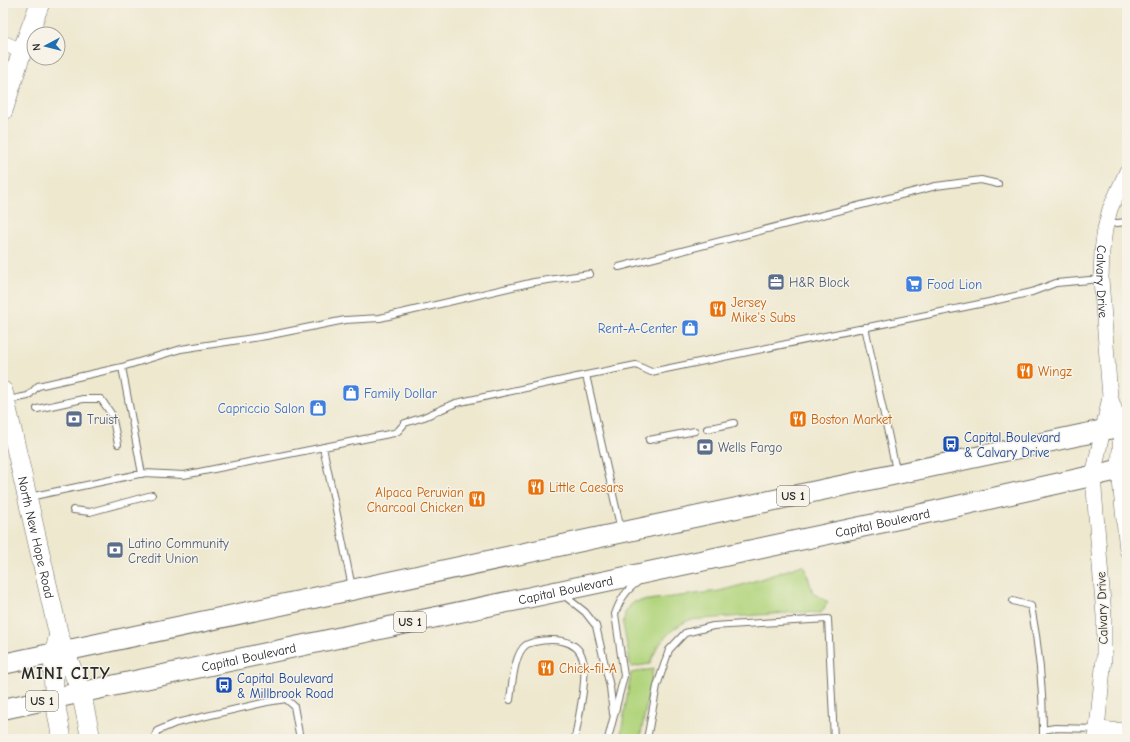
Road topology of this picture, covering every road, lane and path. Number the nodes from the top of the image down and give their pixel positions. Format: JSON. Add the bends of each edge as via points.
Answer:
{"nodes":[{"id":1,"x":40,"y":3,"type":"edge"},
{"id":2,"x":3,"y":43,"type":"edge"},
{"id":3,"x":22,"y":51,"type":"junction"},
{"id":4,"x":3,"y":111,"type":"edge"},
{"id":5,"x":1127,"y":171,"type":"edge"},
{"id":6,"x":998,"y":184,"type":"dead end"},
{"id":7,"x":1127,"y":222,"type":"edge"},
{"id":8,"x":1106,"y":224,"type":"junction"},
{"id":9,"x":619,"y":267,"type":"dead end"},
{"id":10,"x":590,"y":274,"type":"dead end"},
{"id":11,"x":1101,"y":279,"type":"junction"},
{"id":12,"x":865,"y":327,"type":"junction"},
{"id":13,"x":122,"y":367,"type":"junction"},
{"id":14,"x":586,"y":375,"type":"junction"},
{"id":15,"x":4,"y":396,"type":"edge"},
{"id":16,"x":38,"y":409,"type":"dead end"},
{"id":17,"x":734,"y":423,"type":"dead end"},
{"id":18,"x":1117,"y":428,"type":"edge"},
{"id":19,"x":707,"y":429,"type":"dead end"},
{"id":20,"x":695,"y":431,"type":"dead end"},
{"id":21,"x":649,"y":440,"type":"dead end"},
{"id":22,"x":118,"y":444,"type":"dead end"},
{"id":23,"x":323,"y":447,"type":"junction"},
{"id":24,"x":1123,"y":469,"type":"edge"},
{"id":25,"x":142,"y":474,"type":"junction"},
{"id":26,"x":897,"y":474,"type":"junction"},
{"id":27,"x":1093,"y":476,"type":"junction"},
{"id":28,"x":152,"y":495,"type":"dead end"},
{"id":29,"x":27,"y":497,"type":"junction"},
{"id":30,"x":73,"y":510,"type":"dead end"},
{"id":31,"x":621,"y":533,"type":"junction"},
{"id":32,"x":1127,"y":550,"type":"edge"},
{"id":33,"x":654,"y":570,"type":"junction"},
{"id":34,"x":353,"y":590,"type":"junction"},
{"id":35,"x":548,"y":592,"type":"junction"},
{"id":36,"x":1012,"y":601,"type":"dead end"},
{"id":37,"x":59,"y":647,"type":"junction"},
{"id":38,"x":3,"y":664,"type":"edge"},
{"id":39,"x":81,"y":692,"type":"junction"},
{"id":40,"x":54,"y":698,"type":"junction"},
{"id":41,"x":510,"y":700,"type":"dead end"},
{"id":42,"x":3,"y":709,"type":"edge"},
{"id":43,"x":613,"y":716,"type":"junction"},
{"id":44,"x":1126,"y":729,"type":"edge"},
{"id":45,"x":1043,"y":730,"type":"junction"},
{"id":46,"x":1097,"y":734,"type":"edge"},
{"id":47,"x":62,"y":739,"type":"edge"},
{"id":48,"x":91,"y":739,"type":"edge"},
{"id":49,"x":154,"y":739,"type":"edge"},
{"id":50,"x":300,"y":739,"type":"edge"},
{"id":51,"x":575,"y":739,"type":"edge"},
{"id":52,"x":608,"y":739,"type":"edge"},
{"id":53,"x":647,"y":739,"type":"edge"},
{"id":54,"x":834,"y":739,"type":"edge"},
{"id":55,"x":1043,"y":739,"type":"edge"}],
"edges":[{"from":1,"to":3,"type":"main road"},
{"from":2,"to":3,"type":"street"},
{"from":3,"to":4,"type":"main road"},
{"from":5,"to":8,"type":"street","name":"Calvary Drive"},
{"from":6,"to":9,"type":"lane","via":[[981,180],[936,186]]},
{"from":7,"to":8,"type":"lane"},
{"from":8,"to":11,"type":"street","name":"Calvary Drive"},
{"from":10,"to":13,"type":"lane","via":[[534,282],[380,318],[346,320],[181,349]]},
{"from":11,"to":12,"type":"lane","via":[[1056,283],[1026,294]]},
{"from":11,"to":18,"type":"street","name":"Calvary Drive","via":[[1110,397]]},
{"from":12,"to":14,"type":"lane","via":[[651,372],[636,365]]},
{"from":12,"to":26,"type":"lane"},
{"from":13,"to":15,"type":"lane","via":[[38,386],[28,396]]},
{"from":13,"to":25,"type":"lane"},
{"from":14,"to":23,"type":"lane","via":[[456,403],[404,423],[398,432]]},
{"from":14,"to":31,"type":"lane"},
{"from":15,"to":29,"type":"main road","name":"North New Hope Road"},
{"from":16,"to":22,"type":"lane","via":[[83,399],[101,398],[112,415]]},
{"from":17,"to":19,"type":"lane"},
{"from":18,"to":24,"type":"street"},
{"from":18,"to":26,"type":"highway","number":"US 1"},
{"from":18,"to":27,"type":"street","name":"Calvary Drive"},
{"from":20,"to":21,"type":"lane"},
{"from":23,"to":25,"type":"lane","via":[[184,475]]},
{"from":23,"to":34,"type":"lane"},
{"from":24,"to":27,"type":"highway","name":"Capital Boulevard","number":"US 1"},
{"from":24,"to":32,"type":"street"},
{"from":25,"to":29,"type":"lane"},
{"from":26,"to":31,"type":"highway","number":"US 1"},
{"from":27,"to":33,"type":"highway","name":"Capital Boulevard","number":"US 1"},
{"from":27,"to":46,"type":"street","name":"Calvary Drive","via":[[1104,616],[1104,658]]},
{"from":28,"to":30,"type":"lane","via":[[90,512]]},
{"from":29,"to":37,"type":"main road","name":"North New Hope Road"},
{"from":31,"to":34,"type":"highway","number":"US 1"},
{"from":33,"to":35,"type":"highway","name":"Capital Boulevard","number":"US 1"},
{"from":33,"to":43,"type":"lane","via":[[626,592],[615,614],[624,676],[619,702]]},
{"from":34,"to":37,"type":"highway","number":"US 1"},
{"from":35,"to":39,"type":"highway","name":"Capital Boulevard","number":"US 1"},
{"from":35,"to":43,"type":"lane","via":[[566,597],[585,612],[596,626],[610,687]]},
{"from":36,"to":45,"type":"lane","via":[[1031,606],[1040,666]]},
{"from":37,"to":38,"type":"highway","number":"US 1"},
{"from":37,"to":39,"type":"main road","name":"North New Hope Road"},
{"from":37,"to":40,"type":"main road"},
{"from":39,"to":40,"type":"highway","name":"Capital Boulevard","number":"US 1"},
{"from":39,"to":48,"type":"main road","name":"North New Hope Road"},
{"from":40,"to":42,"type":"highway","name":"Capital Boulevard","number":"US 1"},
{"from":40,"to":47,"type":"main road"},
{"from":41,"to":51,"type":"lane","via":[[519,654],[526,644],[556,639],[568,643],[578,650],[583,660],[584,676]]},
{"from":43,"to":52,"type":"lane"},
{"from":44,"to":46,"type":"street"},
{"from":45,"to":46,"type":"lane","via":[[1055,728]]},
{"from":45,"to":55,"type":"lane"},
{"from":49,"to":50,"type":"lane","via":[[157,732],[176,723],[286,699],[294,706]]},
{"from":53,"to":54,"type":"lane","via":[[657,686],[669,650],[685,633],[713,626],[828,619]]}]}
